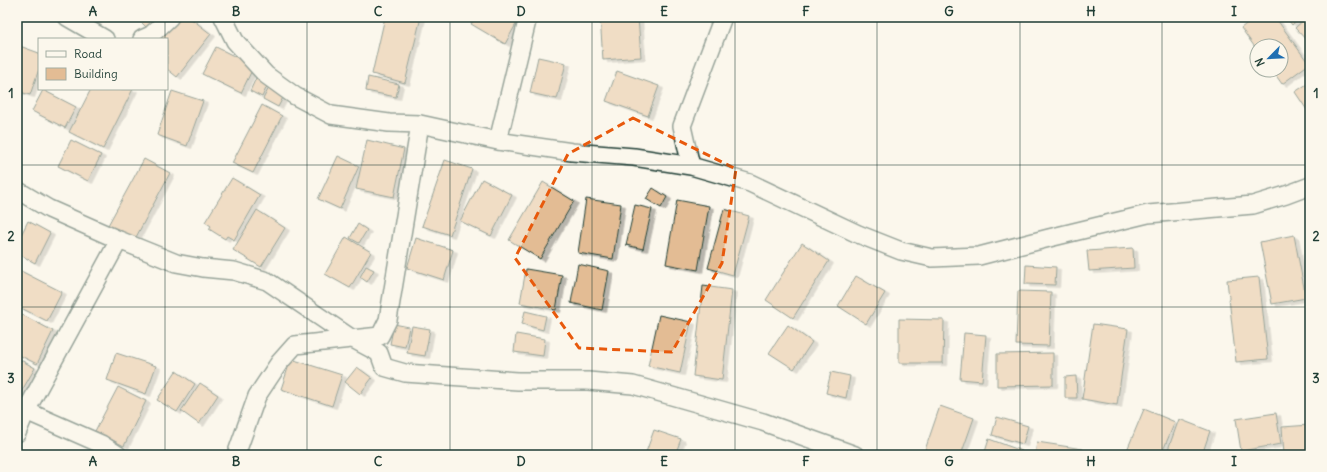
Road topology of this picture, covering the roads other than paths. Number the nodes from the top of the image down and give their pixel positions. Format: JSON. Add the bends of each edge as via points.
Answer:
{"nodes":[{"id":1,"x":67,"y":17,"type":"edge"},
{"id":2,"x":170,"y":17,"type":"edge"},
{"id":3,"x":223,"y":17,"type":"edge"},
{"id":4,"x":528,"y":17,"type":"edge"},
{"id":5,"x":723,"y":17,"type":"edge"},
{"id":6,"x":103,"y":38,"type":"edge"},
{"id":7,"x":144,"y":38,"type":"edge"},
{"id":8,"x":420,"y":124,"type":"junction"},
{"id":9,"x":498,"y":141,"type":"junction"},
{"id":10,"x":690,"y":166,"type":"junction"},
{"id":11,"x":1310,"y":186,"type":"edge"},
{"id":12,"x":17,"y":190,"type":"edge"},
{"id":13,"x":119,"y":240,"type":"junction"},
{"id":14,"x":380,"y":336,"type":"junction"},
{"id":15,"x":351,"y":338,"type":"junction"},
{"id":16,"x":379,"y":353,"type":"junction"},
{"id":17,"x":22,"y":409,"type":"edge"},
{"id":18,"x":17,"y":433,"type":"edge"},
{"id":19,"x":118,"y":455,"type":"edge"},
{"id":20,"x":236,"y":455,"type":"edge"},
{"id":21,"x":856,"y":455,"type":"edge"}],
"edges":[{"from":1,"to":6,"type":"street"},
{"from":2,"to":7,"type":"street"},
{"from":3,"to":8,"type":"street","via":[[235,41],[266,75],[301,99],[331,115],[389,123]]},
{"from":4,"to":9,"type":"street"},
{"from":5,"to":10,"type":"street","via":[[682,126]]},
{"from":8,"to":9,"type":"street"},
{"from":8,"to":14,"type":"street","via":[[388,320]]},
{"from":9,"to":10,"type":"street"},
{"from":10,"to":11,"type":"street","via":[[750,183],[858,234],[901,251],[932,258],[979,256],[1148,214],[1253,205]]},
{"from":12,"to":13,"type":"street","via":[[50,209]]},
{"from":13,"to":15,"type":"street","via":[[176,263],[234,271],[268,281]]},
{"from":13,"to":17,"type":"street"},
{"from":14,"to":15,"type":"street"},
{"from":14,"to":16,"type":"street"},
{"from":15,"to":16,"type":"street"},
{"from":15,"to":20,"type":"street","via":[[295,345],[278,363],[257,396]]},
{"from":16,"to":21,"type":"street","via":[[384,367],[404,373],[518,382],[588,381],[632,385],[763,422]]},
{"from":17,"to":18,"type":"street"},
{"from":17,"to":19,"type":"street","via":[[101,444]]}]}
